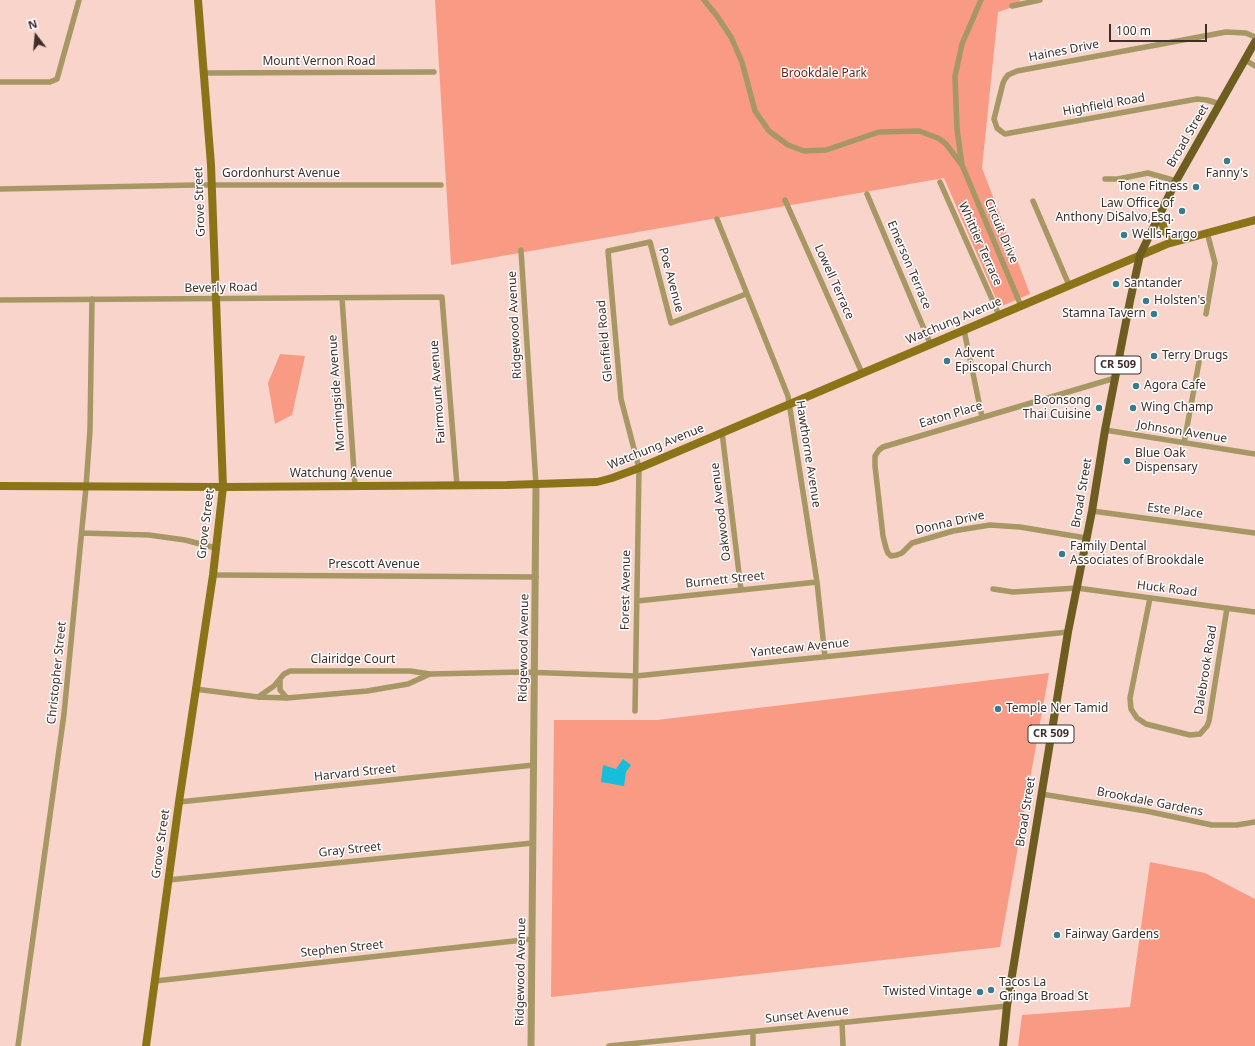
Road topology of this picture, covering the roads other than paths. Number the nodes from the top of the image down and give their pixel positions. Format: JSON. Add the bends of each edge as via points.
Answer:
{"nodes":[{"id":1,"x":79,"y":0,"type":"edge"},
{"id":2,"x":198,"y":0,"type":"edge"},
{"id":3,"x":704,"y":0,"type":"edge"},
{"id":4,"x":981,"y":0,"type":"edge"},
{"id":5,"x":1040,"y":0,"type":"edge"},
{"id":6,"x":1024,"y":2,"type":"edge"},
{"id":7,"x":1012,"y":6,"type":"dead end"},
{"id":8,"x":1255,"y":37,"type":"edge"},
{"id":9,"x":1255,"y":42,"type":"edge"},
{"id":10,"x":1245,"y":60,"type":"junction"},
{"id":11,"x":1255,"y":66,"type":"edge"},
{"id":12,"x":434,"y":72,"type":"dead end"},
{"id":13,"x":204,"y":73,"type":"junction"},
{"id":14,"x":0,"y":82,"type":"edge"},
{"id":15,"x":1220,"y":104,"type":"junction"},
{"id":16,"x":995,"y":124,"type":"joint"},
{"id":17,"x":962,"y":165,"type":"junction"},
{"id":18,"x":1106,"y":179,"type":"dead end"},
{"id":19,"x":1176,"y":181,"type":"junction"},
{"id":20,"x":940,"y":182,"type":"dead end"},
{"id":21,"x":211,"y":185,"type":"junction"},
{"id":22,"x":441,"y":185,"type":"dead end"},
{"id":23,"x":0,"y":189,"type":"edge"},
{"id":24,"x":867,"y":194,"type":"dead end"},
{"id":25,"x":785,"y":200,"type":"dead end"},
{"id":26,"x":1033,"y":201,"type":"dead end"},
{"id":27,"x":1160,"y":215,"type":"junction"},
{"id":28,"x":717,"y":219,"type":"dead end"},
{"id":29,"x":1255,"y":220,"type":"edge"},
{"id":30,"x":1206,"y":232,"type":"junction"},
{"id":31,"x":1188,"y":237,"type":"junction"},
{"id":32,"x":650,"y":242,"type":"joint"},
{"id":33,"x":521,"y":250,"type":"dead end"},
{"id":34,"x":1140,"y":255,"type":"junction"},
{"id":35,"x":1069,"y":285,"type":"junction"},
{"id":36,"x":746,"y":294,"type":"junction"},
{"id":37,"x":442,"y":297,"type":"joint"},
{"id":38,"x":342,"y":298,"type":"junction"},
{"id":39,"x":92,"y":299,"type":"junction"},
{"id":40,"x":215,"y":299,"type":"junction"},
{"id":41,"x":0,"y":300,"type":"edge"},
{"id":42,"x":1021,"y":306,"type":"junction"},
{"id":43,"x":1206,"y":314,"type":"dead end"},
{"id":44,"x":999,"y":315,"type":"junction"},
{"id":45,"x":964,"y":330,"type":"junction"},
{"id":46,"x":930,"y":344,"type":"junction"},
{"id":47,"x":1199,"y":362,"type":"dead end"},
{"id":48,"x":862,"y":373,"type":"junction"},
{"id":49,"x":1115,"y":378,"type":"junction"},
{"id":50,"x":790,"y":404,"type":"junction"},
{"id":51,"x":982,"y":418,"type":"junction"},
{"id":52,"x":1105,"y":430,"type":"junction"},
{"id":53,"x":722,"y":432,"type":"junction"},
{"id":54,"x":1184,"y":443,"type":"junction"},
{"id":55,"x":1255,"y":454,"type":"edge"},
{"id":56,"x":639,"y":468,"type":"junction"},
{"id":57,"x":536,"y":485,"type":"junction"},
{"id":58,"x":0,"y":486,"type":"edge"},
{"id":59,"x":355,"y":486,"type":"junction"},
{"id":60,"x":457,"y":486,"type":"junction"},
{"id":61,"x":86,"y":487,"type":"junction"},
{"id":62,"x":223,"y":487,"type":"junction"},
{"id":63,"x":1092,"y":512,"type":"junction"},
{"id":64,"x":1255,"y":532,"type":"edge"},
{"id":65,"x":82,"y":534,"type":"junction"},
{"id":66,"x":883,"y":536,"type":"joint"},
{"id":67,"x":1086,"y":538,"type":"junction"},
{"id":68,"x":216,"y":548,"type":"junction"},
{"id":69,"x":212,"y":575,"type":"junction"},
{"id":70,"x":536,"y":577,"type":"junction"},
{"id":71,"x":816,"y":582,"type":"junction"},
{"id":72,"x":1077,"y":588,"type":"junction"},
{"id":73,"x":993,"y":589,"type":"dead end"},
{"id":74,"x":741,"y":590,"type":"junction"},
{"id":75,"x":1150,"y":598,"type":"junction"},
{"id":76,"x":637,"y":601,"type":"junction"},
{"id":77,"x":1227,"y":608,"type":"junction"},
{"id":78,"x":1255,"y":612,"type":"edge"},
{"id":79,"x":1068,"y":632,"type":"junction"},
{"id":80,"x":825,"y":657,"type":"junction"},
{"id":81,"x":535,"y":672,"type":"junction"},
{"id":82,"x":430,"y":674,"type":"junction"},
{"id":83,"x":636,"y":676,"type":"junction"},
{"id":84,"x":280,"y":679,"type":"junction"},
{"id":85,"x":195,"y":689,"type":"junction"},
{"id":86,"x":258,"y":697,"type":"junction"},
{"id":87,"x":287,"y":698,"type":"junction"},
{"id":88,"x":636,"y":711,"type":"dead end"},
{"id":89,"x":534,"y":765,"type":"junction"},
{"id":90,"x":1041,"y":794,"type":"junction"},
{"id":91,"x":179,"y":802,"type":"junction"},
{"id":92,"x":1255,"y":822,"type":"edge"},
{"id":93,"x":533,"y":843,"type":"junction"},
{"id":94,"x":168,"y":880,"type":"junction"},
{"id":95,"x":532,"y":939,"type":"junction"},
{"id":96,"x":155,"y":981,"type":"junction"},
{"id":97,"x":1007,"y":1006,"type":"junction"},
{"id":98,"x":842,"y":1022,"type":"junction"},
{"id":99,"x":753,"y":1032,"type":"junction"},
{"id":100,"x":657,"y":1043,"type":"edge"},
{"id":101,"x":18,"y":1046,"type":"edge"},
{"id":102,"x":146,"y":1046,"type":"edge"},
{"id":103,"x":531,"y":1046,"type":"edge"},
{"id":104,"x":609,"y":1046,"type":"edge"},
{"id":105,"x":753,"y":1046,"type":"edge"},
{"id":106,"x":843,"y":1046,"type":"edge"},
{"id":107,"x":1003,"y":1046,"type":"edge"}],
"edges":[{"from":1,"to":14,"type":"street","via":[[57,79],[50,82]]},
{"from":2,"to":13,"type":"main road","name":"Grove Street"},
{"from":3,"to":17,"type":"street","via":[[731,37],[742,62],[755,110],[769,132],[788,145],[804,151],[826,150],[879,132],[919,131],[946,144]]},
{"from":4,"to":17,"type":"street","via":[[962,44],[955,76],[957,129]]},
{"from":5,"to":6,"type":"street"},
{"from":6,"to":7,"type":"street"},
{"from":8,"to":16,"type":"street","name":"Haines Drive","via":[[1226,32],[1018,71],[1008,75],[1003,83],[994,118]]},
{"from":9,"to":10,"type":"main road","name":"Broad Street","number":"CR 509"},
{"from":10,"to":11,"type":"street"},
{"from":10,"to":15,"type":"main road","name":"Broad Street","number":"CR 509"},
{"from":12,"to":13,"type":"street","name":"Mount Vernon Road"},
{"from":13,"to":21,"type":"main road","name":"Grove Street"},
{"from":15,"to":16,"type":"street","name":"Highfield Road","via":[[1196,100],[1005,134]]},
{"from":15,"to":19,"type":"main road","name":"Broad Street","number":"CR 509"},
{"from":17,"to":42,"type":"street","name":"Circuit Drive"},
{"from":18,"to":19,"type":"street","via":[[1148,173]]},
{"from":19,"to":27,"type":"main road","name":"Broad Street","number":"CR 509"},
{"from":20,"to":44,"type":"street","name":"Whittier Terrace"},
{"from":21,"to":22,"type":"street","name":"Gordonhurst Avenue"},
{"from":21,"to":23,"type":"street","name":"Gordonhurst Avenue"},
{"from":21,"to":40,"type":"main road","name":"Grove Street"},
{"from":24,"to":46,"type":"street","name":"Emerson Terrace"},
{"from":25,"to":48,"type":"street","name":"Lowell Terrace"},
{"from":26,"to":35,"type":"street"},
{"from":27,"to":31,"type":"main road","via":[[1165,232],[1172,237]]},
{"from":27,"to":34,"type":"main road","name":"Broad Street","number":"CR 509"},
{"from":28,"to":36,"type":"street","name":"Hawthorne Avenue"},
{"from":29,"to":30,"type":"main road","name":"Watchung Avenue"},
{"from":30,"to":31,"type":"main road","name":"Watchung Avenue"},
{"from":30,"to":43,"type":"street","via":[[1215,263]]},
{"from":31,"to":34,"type":"main road","name":"Watchung Avenue"},
{"from":32,"to":36,"type":"street","name":"Poe Avenue","via":[[671,323]]},
{"from":32,"to":56,"type":"street","name":"Glenfield Road","via":[[608,251],[620,399]]},
{"from":33,"to":57,"type":"street","name":"Ridgewood Avenue"},
{"from":34,"to":35,"type":"main road","name":"Watchung Avenue"},
{"from":34,"to":49,"type":"main road","name":"Broad Street","number":"CR 509"},
{"from":35,"to":42,"type":"main road","name":"Watchung Avenue"},
{"from":36,"to":50,"type":"street","name":"Hawthorne Avenue"},
{"from":37,"to":38,"type":"street","name":"Beverly Road"},
{"from":37,"to":60,"type":"street","name":"Fairmount Avenue"},
{"from":38,"to":40,"type":"street","name":"Beverly Road"},
{"from":38,"to":59,"type":"street","name":"Morningside Avenue"},
{"from":39,"to":40,"type":"street","name":"Beverly Road"},
{"from":39,"to":41,"type":"street","name":"Beverly Road"},
{"from":39,"to":61,"type":"street","name":"Christopher Street","via":[[90,430]]},
{"from":40,"to":62,"type":"main road","name":"Grove Street"},
{"from":42,"to":44,"type":"main road","name":"Watchung Avenue"},
{"from":44,"to":45,"type":"main road","name":"Watchung Avenue"},
{"from":45,"to":46,"type":"main road","name":"Watchung Avenue"},
{"from":45,"to":51,"type":"street"},
{"from":46,"to":48,"type":"main road","name":"Watchung Avenue"},
{"from":47,"to":54,"type":"street"},
{"from":48,"to":50,"type":"main road","name":"Watchung Avenue"},
{"from":49,"to":51,"type":"street","name":"Eaton Place"},
{"from":49,"to":52,"type":"main road","name":"Broad Street","number":"CR 509"},
{"from":50,"to":53,"type":"main road","name":"Watchung Avenue"},
{"from":50,"to":71,"type":"street","name":"Hawthorne Avenue"},
{"from":51,"to":66,"type":"street","name":"Eaton Place","via":[[879,450],[875,456],[875,466]]},
{"from":52,"to":54,"type":"street","name":"Johnson Avenue"},
{"from":52,"to":63,"type":"main road","name":"Broad Street","number":"CR 509"},
{"from":53,"to":56,"type":"main road","name":"Watchung Avenue"},
{"from":53,"to":74,"type":"street","name":"Oakwood Avenue"},
{"from":54,"to":55,"type":"street","name":"Johnson Avenue"},
{"from":56,"to":57,"type":"main road","name":"Watchung Avenue","via":[[597,482]]},
{"from":56,"to":76,"type":"street","name":"Forest Avenue"},
{"from":57,"to":60,"type":"main road","name":"Watchung Avenue"},
{"from":57,"to":70,"type":"street","name":"Ridgewood Avenue"},
{"from":58,"to":61,"type":"main road","name":"Watchung Avenue"},
{"from":59,"to":60,"type":"main road","name":"Watchung Avenue"},
{"from":59,"to":62,"type":"main road","name":"Watchung Avenue"},
{"from":61,"to":62,"type":"main road","name":"Watchung Avenue"},
{"from":61,"to":65,"type":"street","name":"Christopher Street"},
{"from":62,"to":68,"type":"main road","name":"Grove Street"},
{"from":63,"to":64,"type":"street","name":"Este Place"},
{"from":63,"to":67,"type":"main road","name":"Broad Street","number":"CR 509"},
{"from":65,"to":68,"type":"street","via":[[149,535]]},
{"from":65,"to":101,"type":"street","name":"Christopher Street","via":[[64,714]]},
{"from":66,"to":67,"type":"street","name":"Donna Drive","via":[[891,556],[902,553],[912,543],[953,531],[990,525],[1020,527]]},
{"from":67,"to":72,"type":"main road","name":"Broad Street","number":"CR 509"},
{"from":68,"to":69,"type":"main road","name":"Grove Street"},
{"from":69,"to":70,"type":"street","name":"Prescott Avenue"},
{"from":69,"to":85,"type":"main road","name":"Grove Street"},
{"from":70,"to":81,"type":"street","name":"Ridgewood Avenue"},
{"from":71,"to":74,"type":"street","name":"Burnett Street"},
{"from":71,"to":80,"type":"street","name":"Hawthorne Avenue"},
{"from":72,"to":73,"type":"street","name":"Huck Road","via":[[1014,592]]},
{"from":72,"to":75,"type":"street","name":"Huck Road"},
{"from":72,"to":79,"type":"main road","name":"Broad Street","number":"CR 509"},
{"from":74,"to":76,"type":"street","name":"Burnett Street"},
{"from":75,"to":77,"type":"street","name":"Huck Road"},
{"from":75,"to":77,"type":"street","name":"Dalebrook Road","via":[[1130,698],[1131,709],[1137,718],[1146,724],[1190,735],[1200,734],[1209,721]]},
{"from":76,"to":83,"type":"street","name":"Forest Avenue"},
{"from":77,"to":78,"type":"street","name":"Huck Road"},
{"from":79,"to":80,"type":"street","name":"Yantecaw Avenue"},
{"from":79,"to":90,"type":"main road","name":"Broad Street","number":"CR 509"},
{"from":80,"to":83,"type":"street","name":"Yantecaw Avenue"},
{"from":81,"to":82,"type":"street","name":"Clairidge Court"},
{"from":81,"to":83,"type":"street","name":"Yantecaw Avenue"},
{"from":81,"to":89,"type":"street","name":"Ridgewood Avenue"},
{"from":82,"to":84,"type":"street","name":"Clairidge Court","via":[[410,671],[290,671]]},
{"from":82,"to":87,"type":"street","name":"Clairidge Court","via":[[408,684],[367,691]]},
{"from":83,"to":88,"type":"street","name":"Forest Avenue"},
{"from":84,"to":86,"type":"street","name":"Clairidge Court"},
{"from":84,"to":87,"type":"street","via":[[280,690]]},
{"from":85,"to":86,"type":"street","name":"Clairidge Court"},
{"from":85,"to":91,"type":"main road","name":"Grove Street"},
{"from":86,"to":87,"type":"street","name":"Clairidge Court"},
{"from":89,"to":91,"type":"street","name":"Harvard Street"},
{"from":89,"to":93,"type":"street","name":"Ridgewood Avenue"},
{"from":90,"to":92,"type":"street","name":"Brookdale Gardens","via":[[1212,824],[1237,825]]},
{"from":90,"to":97,"type":"main road","name":"Broad Street","number":"CR 509"},
{"from":91,"to":94,"type":"main road","name":"Grove Street"},
{"from":93,"to":94,"type":"street","name":"Gray Street"},
{"from":93,"to":95,"type":"street","name":"Ridgewood Avenue"},
{"from":94,"to":96,"type":"main road","name":"Grove Street"},
{"from":95,"to":96,"type":"street","name":"Stephen Street"},
{"from":95,"to":103,"type":"street","name":"Ridgewood Avenue"},
{"from":96,"to":102,"type":"main road","name":"Grove Street"},
{"from":97,"to":98,"type":"street","name":"Sunset Avenue"},
{"from":97,"to":107,"type":"main road","name":"Broad Street","number":"CR 509"},
{"from":98,"to":99,"type":"street","name":"Sunset Avenue"},
{"from":98,"to":106,"type":"street"},
{"from":99,"to":100,"type":"street","name":"Sunset Avenue"},
{"from":99,"to":105,"type":"street"},
{"from":100,"to":104,"type":"street","name":"Sunset Avenue"}]}
